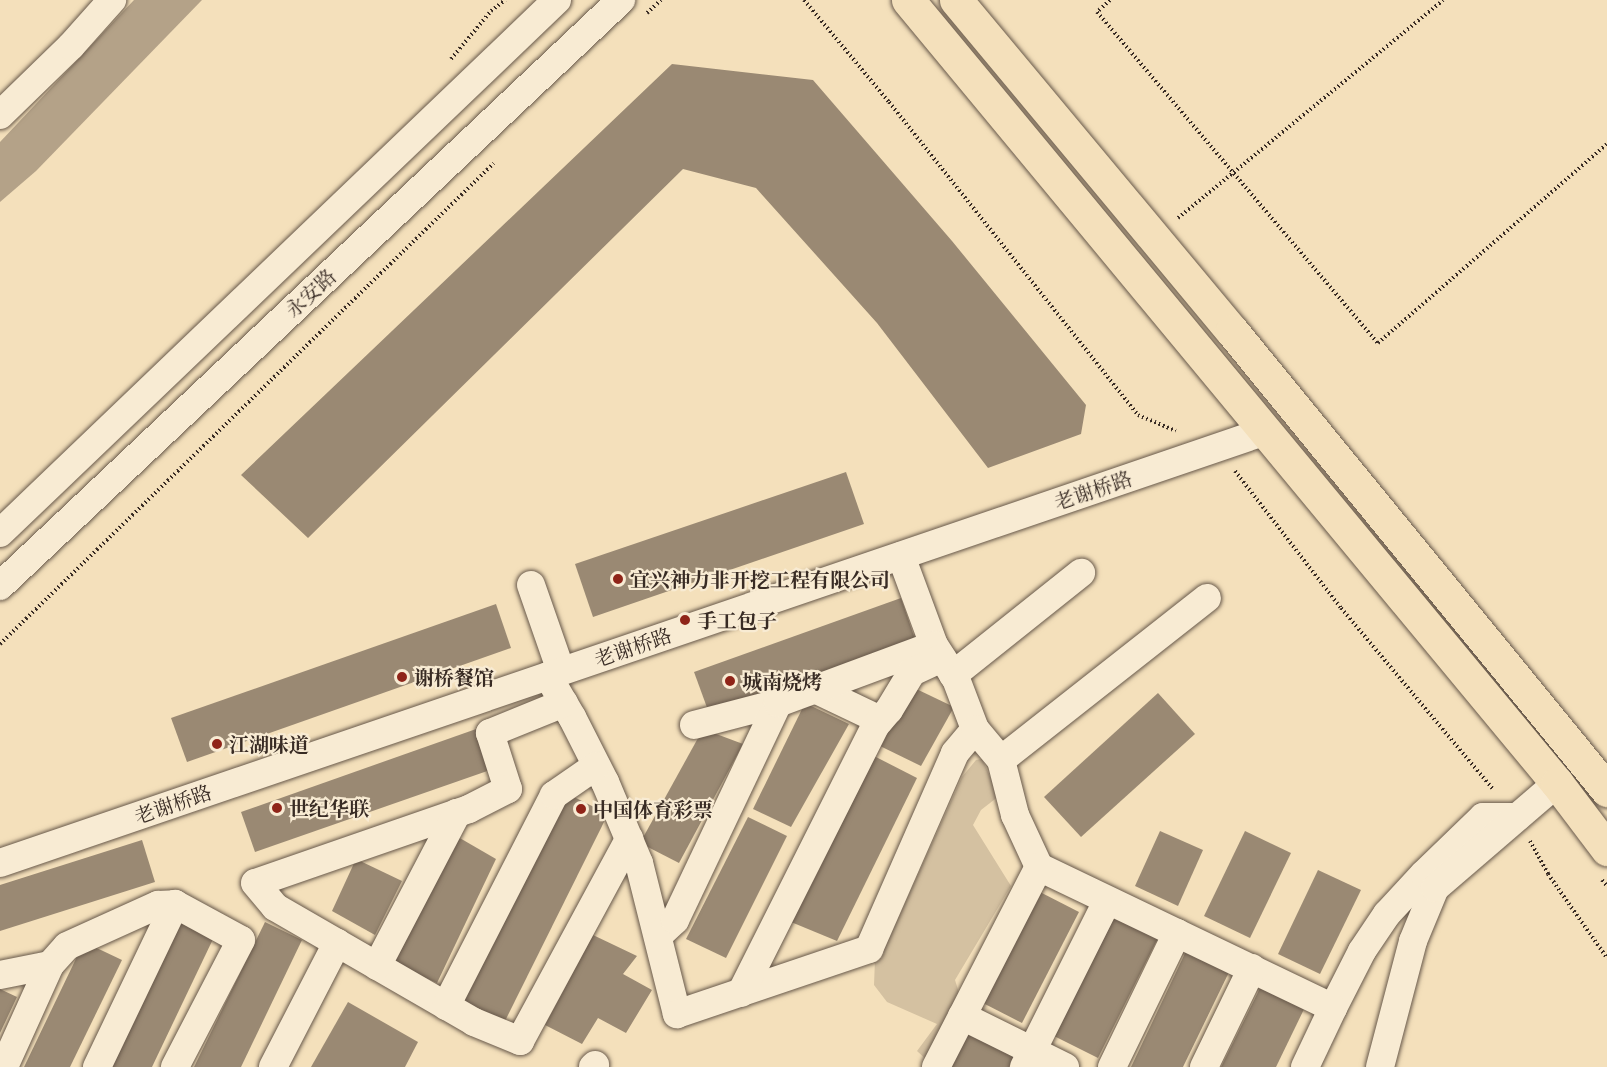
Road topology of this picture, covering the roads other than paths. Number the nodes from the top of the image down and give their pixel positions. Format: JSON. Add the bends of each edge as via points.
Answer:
{"nodes":[{"id":1,"x":112,"y":0,"type":"edge"},
{"id":2,"x":557,"y":0,"type":"edge"},
{"id":3,"x":621,"y":0,"type":"edge"},
{"id":4,"x":908,"y":0,"type":"edge"},
{"id":5,"x":956,"y":0,"type":"edge"},
{"id":6,"x":0,"y":115,"type":"edge"},
{"id":7,"x":1266,"y":431,"type":"junction"},
{"id":8,"x":0,"y":533,"type":"edge"},
{"id":9,"x":901,"y":556,"type":"junction"},
{"id":10,"x":1081,"y":573,"type":"dead end"},
{"id":11,"x":531,"y":585,"type":"dead end"},
{"id":12,"x":0,"y":586,"type":"edge"},
{"id":13,"x":1207,"y":598,"type":"dead end"},
{"id":14,"x":933,"y":660,"type":"junction"},
{"id":15,"x":554,"y":674,"type":"junction"},
{"id":16,"x":815,"y":689,"type":"junction"},
{"id":17,"x":564,"y":703,"type":"junction"},
{"id":18,"x":778,"y":703,"type":"junction"},
{"id":19,"x":880,"y":720,"type":"junction"},
{"id":20,"x":694,"y":725,"type":"dead end"},
{"id":21,"x":975,"y":729,"type":"junction"},
{"id":22,"x":1001,"y":760,"type":"junction"},
{"id":23,"x":596,"y":766,"type":"junction"},
{"id":24,"x":1557,"y":783,"type":"junction"},
{"id":25,"x":1607,"y":790,"type":"edge"},
{"id":26,"x":457,"y":813,"type":"junction"},
{"id":27,"x":1517,"y":818,"type":"junction"},
{"id":28,"x":628,"y":838,"type":"junction"},
{"id":29,"x":1607,"y":849,"type":"edge"},
{"id":30,"x":0,"y":863,"type":"edge"},
{"id":31,"x":1039,"y":867,"type":"junction"},
{"id":32,"x":1107,"y":901,"type":"junction"},
{"id":33,"x":175,"y":904,"type":"junction"},
{"id":34,"x":1177,"y":933,"type":"junction"},
{"id":35,"x":658,"y":936,"type":"junction"},
{"id":36,"x":337,"y":943,"type":"junction"},
{"id":37,"x":50,"y":965,"type":"junction"},
{"id":38,"x":377,"y":966,"type":"junction"},
{"id":39,"x":1252,"y":968,"type":"junction"},
{"id":40,"x":0,"y":975,"type":"edge"},
{"id":41,"x":741,"y":993,"type":"junction"},
{"id":42,"x":446,"y":1006,"type":"junction"},
{"id":43,"x":1333,"y":1008,"type":"junction"},
{"id":44,"x":962,"y":1016,"type":"junction"},
{"id":45,"x":1028,"y":1059,"type":"edge"},
{"id":46,"x":4,"y":1067,"type":"edge"},
{"id":47,"x":97,"y":1067,"type":"edge"},
{"id":48,"x":175,"y":1067,"type":"edge"},
{"id":49,"x":273,"y":1067,"type":"edge"},
{"id":50,"x":936,"y":1067,"type":"edge"},
{"id":51,"x":1065,"y":1067,"type":"edge"},
{"id":52,"x":1112,"y":1067,"type":"edge"},
{"id":53,"x":1204,"y":1067,"type":"edge"},
{"id":54,"x":1305,"y":1067,"type":"edge"},
{"id":55,"x":1380,"y":1067,"type":"edge"}],
"edges":[{"from":1,"to":6,"type":"street"},
{"from":2,"to":8,"type":"street"},
{"from":3,"to":12,"type":"street","name":"永安路"},
{"from":4,"to":7,"type":"main road"},
{"from":5,"to":25,"type":"main road"},
{"from":7,"to":9,"type":"street","name":"老谢桥路"},
{"from":7,"to":24,"type":"main road"},
{"from":9,"to":14,"type":"street"},
{"from":9,"to":15,"type":"street","name":"老谢桥路"},
{"from":10,"to":14,"type":"street"},
{"from":11,"to":15,"type":"street"},
{"from":13,"to":22,"type":"street"},
{"from":14,"to":16,"type":"street"},
{"from":14,"to":19,"type":"street","via":[[912,672]]},
{"from":14,"to":21,"type":"street"},
{"from":15,"to":17,"type":"street"},
{"from":15,"to":30,"type":"street","name":"老谢桥路"},
{"from":16,"to":18,"type":"street"},
{"from":16,"to":19,"type":"street"},
{"from":17,"to":23,"type":"street"},
{"from":17,"to":26,"type":"street","via":[[490,733],[508,789]]},
{"from":18,"to":20,"type":"street"},
{"from":18,"to":35,"type":"street","via":[[675,921]]},
{"from":19,"to":41,"type":"street"},
{"from":21,"to":22,"type":"street"},
{"from":21,"to":41,"type":"street","via":[[955,753],[869,949]]},
{"from":22,"to":31,"type":"street","via":[[1015,815]]},
{"from":23,"to":28,"type":"street"},
{"from":23,"to":42,"type":"street","via":[[554,795]]},
{"from":24,"to":27,"type":"street"},
{"from":24,"to":29,"type":"main road"},
{"from":26,"to":36,"type":"street","via":[[255,883],[275,907]]},
{"from":26,"to":38,"type":"street"},
{"from":27,"to":43,"type":"street","via":[[1484,817],[1424,874],[1387,914],[1362,951]]},
{"from":27,"to":55,"type":"street","via":[[1435,888],[1413,941]]},
{"from":28,"to":35,"type":"street","via":[[639,863]]},
{"from":28,"to":42,"type":"street","via":[[520,1041]]},
{"from":31,"to":32,"type":"street"},
{"from":31,"to":44,"type":"street"},
{"from":32,"to":34,"type":"street"},
{"from":32,"to":45,"type":"street"},
{"from":33,"to":37,"type":"street","via":[[158,905],[67,946]]},
{"from":33,"to":47,"type":"street"},
{"from":33,"to":48,"type":"street","via":[[241,940]]},
{"from":34,"to":39,"type":"street"},
{"from":34,"to":52,"type":"street"},
{"from":35,"to":41,"type":"street","via":[[677,1014]]},
{"from":36,"to":38,"type":"street"},
{"from":36,"to":49,"type":"street"},
{"from":37,"to":40,"type":"street"},
{"from":37,"to":46,"type":"street"},
{"from":38,"to":42,"type":"street"},
{"from":39,"to":43,"type":"street"},
{"from":39,"to":53,"type":"street"},
{"from":43,"to":54,"type":"street"},
{"from":44,"to":45,"type":"street"},
{"from":44,"to":50,"type":"street"},
{"from":45,"to":51,"type":"street"}]}
